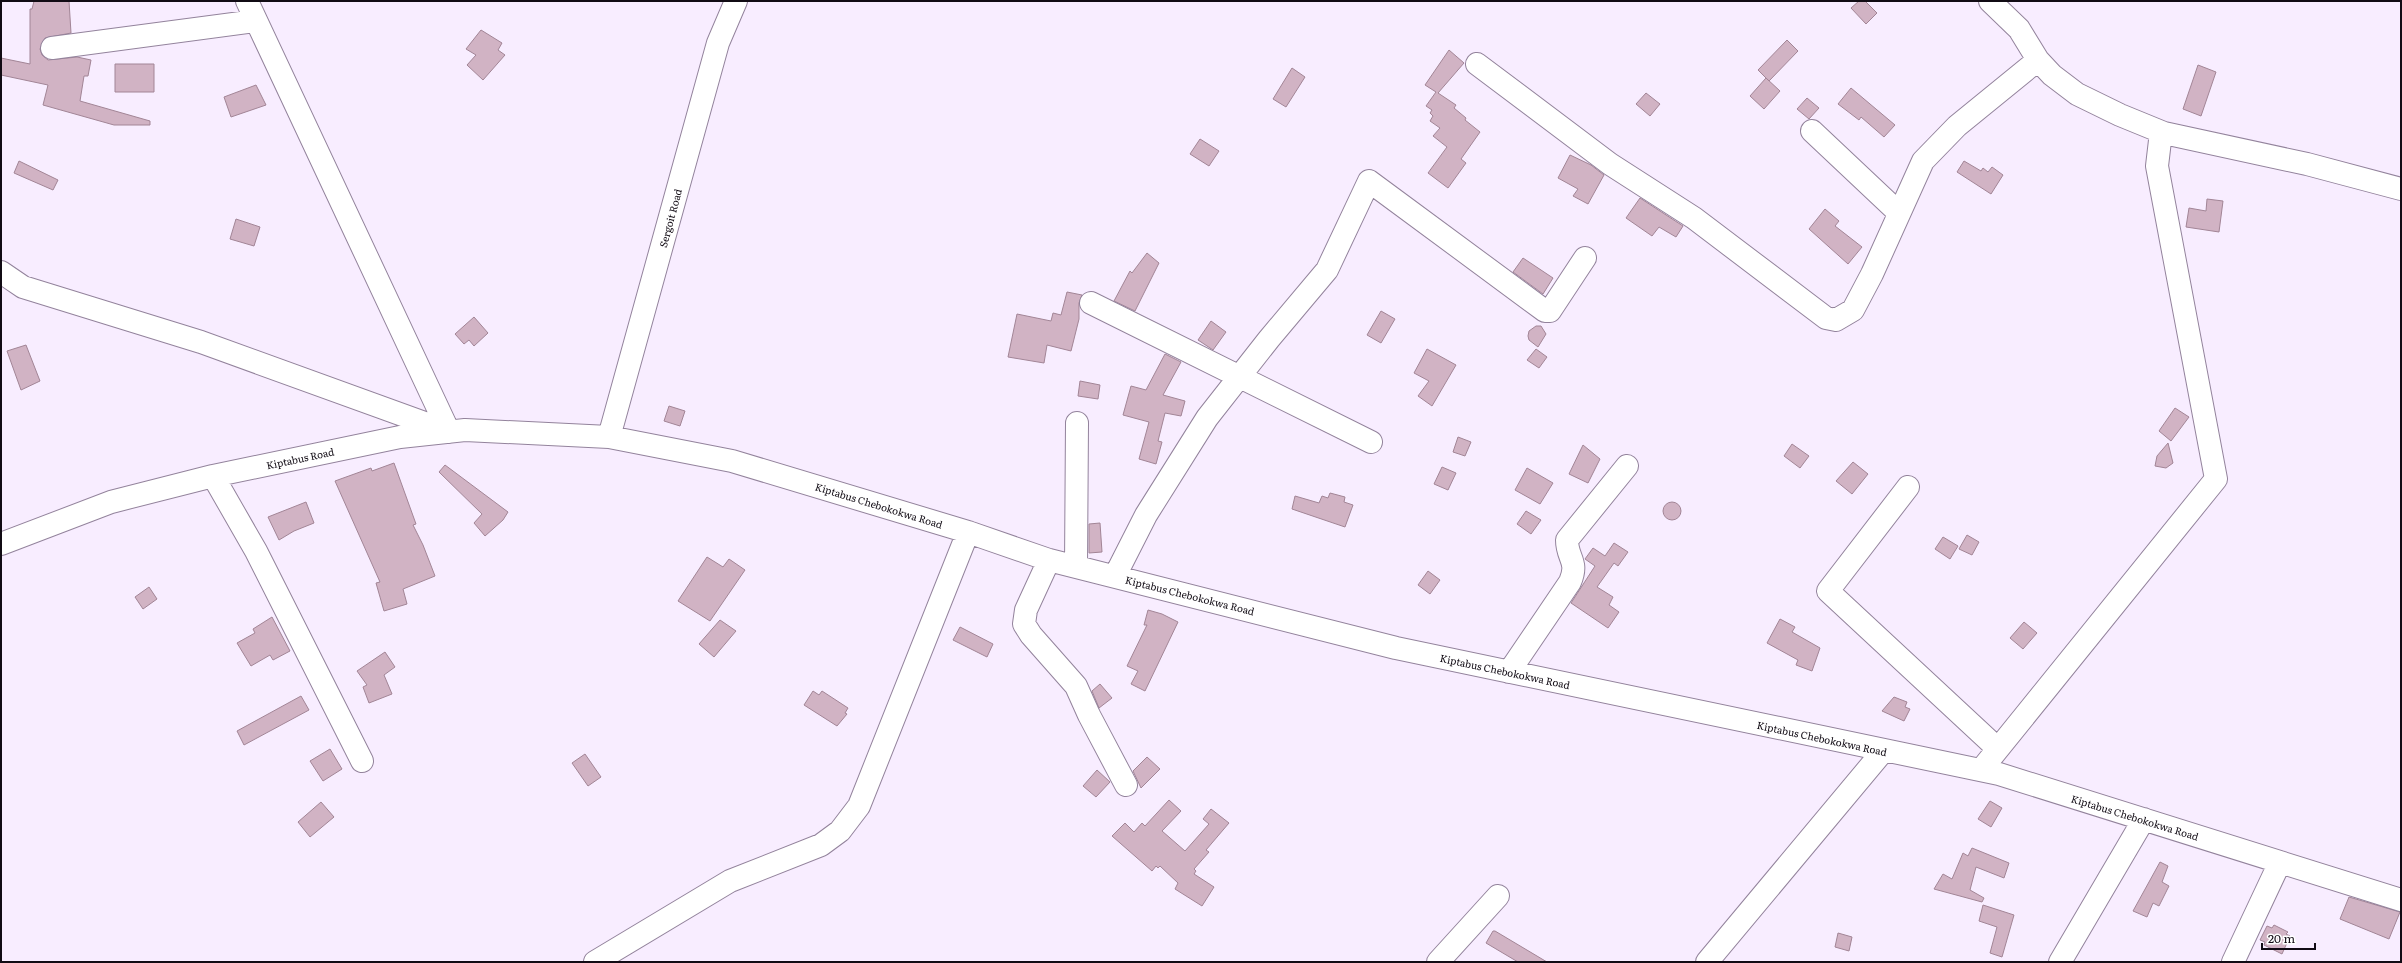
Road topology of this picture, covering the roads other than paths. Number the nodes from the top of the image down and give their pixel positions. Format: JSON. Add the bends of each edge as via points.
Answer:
{"nodes":[{"id":1,"x":247,"y":1,"type":"edge"},
{"id":2,"x":736,"y":1,"type":"edge"},
{"id":3,"x":1990,"y":1,"type":"edge"},
{"id":4,"x":256,"y":20,"type":"junction"},
{"id":5,"x":52,"y":48,"type":"dead end"},
{"id":6,"x":2038,"y":60,"type":"junction"},
{"id":7,"x":1477,"y":64,"type":"dead end"},
{"id":8,"x":1812,"y":130,"type":"dead end"},
{"id":9,"x":2161,"y":132,"type":"junction"},
{"id":10,"x":2401,"y":190,"type":"edge"},
{"id":11,"x":1900,"y":213,"type":"junction"},
{"id":12,"x":1585,"y":258,"type":"dead end"},
{"id":13,"x":1,"y":272,"type":"edge"},
{"id":14,"x":1091,"y":303,"type":"dead end"},
{"id":15,"x":1239,"y":378,"type":"junction"},
{"id":16,"x":1077,"y":423,"type":"dead end"},
{"id":17,"x":449,"y":432,"type":"junction"},
{"id":18,"x":609,"y":437,"type":"junction"},
{"id":19,"x":1371,"y":442,"type":"dead end"},
{"id":20,"x":1627,"y":466,"type":"dead end"},
{"id":21,"x":213,"y":476,"type":"junction"},
{"id":22,"x":1908,"y":487,"type":"dead end"},
{"id":23,"x":968,"y":532,"type":"junction"},
{"id":24,"x":1,"y":544,"type":"edge"},
{"id":25,"x":1049,"y":560,"type":"junction"},
{"id":26,"x":1076,"y":566,"type":"junction"},
{"id":27,"x":1115,"y":576,"type":"junction"},
{"id":28,"x":1509,"y":672,"type":"junction"},
{"id":29,"x":1998,"y":749,"type":"junction"},
{"id":30,"x":1884,"y":750,"type":"junction"},
{"id":31,"x":362,"y":761,"type":"dead end"},
{"id":32,"x":1981,"y":770,"type":"junction"},
{"id":33,"x":1126,"y":785,"type":"dead end"},
{"id":34,"x":2144,"y":820,"type":"junction"},
{"id":35,"x":2280,"y":862,"type":"junction"},
{"id":36,"x":1498,"y":896,"type":"dead end"},
{"id":37,"x":2401,"y":900,"type":"edge"},
{"id":38,"x":594,"y":962,"type":"edge"},
{"id":39,"x":1438,"y":962,"type":"edge"},
{"id":40,"x":1706,"y":962,"type":"edge"},
{"id":41,"x":2060,"y":962,"type":"edge"},
{"id":42,"x":2233,"y":962,"type":"edge"}],
"edges":[{"from":1,"to":4,"type":"street"},
{"from":2,"to":18,"type":"street","name":"Sergoit Road","via":[[718,42]]},
{"from":3,"to":6,"type":"street","via":[[2019,29]]},
{"from":4,"to":5,"type":"street"},
{"from":4,"to":17,"type":"street"},
{"from":6,"to":9,"type":"street","via":[[2077,94],[2120,116]]},
{"from":6,"to":11,"type":"street","via":[[1957,126],[1922,161]]},
{"from":7,"to":11,"type":"street","via":[[1610,164],[1694,218],[1826,318],[1841,319],[1853,310]]},
{"from":8,"to":11,"type":"street"},
{"from":9,"to":10,"type":"street","via":[[2307,164]]},
{"from":9,"to":29,"type":"street","via":[[2157,166],[2216,479]]},
{"from":12,"to":15,"type":"street","via":[[1550,311],[1545,311],[1369,181],[1327,270]]},
{"from":13,"to":17,"type":"street","via":[[23,287],[201,342]]},
{"from":14,"to":15,"type":"street"},
{"from":15,"to":19,"type":"street"},
{"from":15,"to":27,"type":"street","via":[[1207,418],[1146,515]]},
{"from":16,"to":26,"type":"street"},
{"from":17,"to":18,"type":"street","name":"Kiptabus Road","via":[[465,430]]},
{"from":17,"to":21,"type":"street","name":"Kiptabus Road","via":[[400,437]]},
{"from":18,"to":23,"type":"street","name":"Kiptabus Chebokokwa Road","via":[[732,461]]},
{"from":20,"to":28,"type":"street","via":[[1567,540],[1575,571]]},
{"from":21,"to":24,"type":"street","name":"Kiptabus Road","via":[[111,502]]},
{"from":21,"to":31,"type":"street","via":[[256,551]]},
{"from":22,"to":29,"type":"street","via":[[1828,591]]},
{"from":23,"to":25,"type":"street","name":"Kiptabus Chebokokwa Road"},
{"from":23,"to":38,"type":"street","via":[[859,806],[840,831],[821,845],[730,881]]},
{"from":25,"to":26,"type":"street","name":"Kiptabus Chebokokwa Road"},
{"from":25,"to":33,"type":"street","via":[[1026,610],[1024,624],[1076,686]]},
{"from":26,"to":27,"type":"street","name":"Kiptabus Chebokokwa Road"},
{"from":27,"to":28,"type":"street","name":"Kiptabus Chebokokwa Road","via":[[1396,648]]},
{"from":28,"to":30,"type":"street","name":"Kiptabus Chebokokwa Road"},
{"from":29,"to":32,"type":"street"},
{"from":30,"to":32,"type":"street","name":"Kiptabus Chebokokwa Road"},
{"from":30,"to":40,"type":"street"},
{"from":32,"to":34,"type":"street","name":"Kiptabus Chebokokwa Road"},
{"from":34,"to":35,"type":"street","name":"Kiptabus Chebokokwa Road"},
{"from":34,"to":41,"type":"street"},
{"from":35,"to":37,"type":"street","name":"Kiptabus Chebokokwa Road"},
{"from":35,"to":42,"type":"street"},
{"from":36,"to":39,"type":"street"}]}
